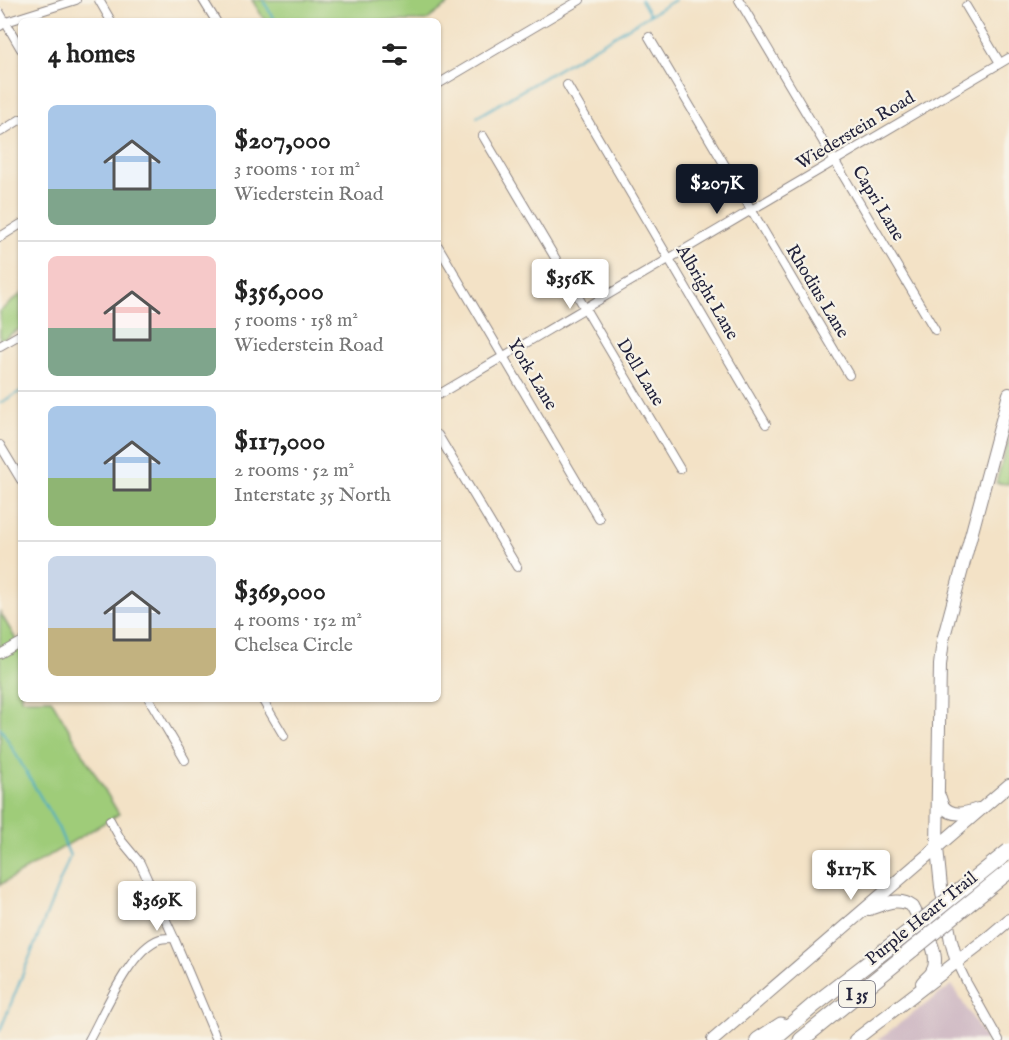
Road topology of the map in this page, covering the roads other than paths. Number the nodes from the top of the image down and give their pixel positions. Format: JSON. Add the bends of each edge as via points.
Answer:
{"nodes":[{"id":1,"x":76,"y":0,"type":"edge"},
{"id":2,"x":99,"y":0,"type":"edge"},
{"id":3,"x":203,"y":0,"type":"edge"},
{"id":4,"x":580,"y":0,"type":"edge"},
{"id":5,"x":739,"y":0,"type":"edge"},
{"id":6,"x":966,"y":6,"type":"dead end"},
{"id":7,"x":0,"y":13,"type":"edge"},
{"id":8,"x":21,"y":18,"type":"edge"},
{"id":9,"x":109,"y":18,"type":"edge"},
{"id":10,"x":214,"y":18,"type":"edge"},
{"id":11,"x":18,"y":19,"type":"edge"},
{"id":12,"x":3,"y":24,"type":"edge"},
{"id":13,"x":649,"y":37,"type":"dead end"},
{"id":14,"x":18,"y":45,"type":"edge"},
{"id":15,"x":1009,"y":58,"type":"edge"},
{"id":16,"x":1000,"y":63,"type":"junction"},
{"id":17,"x":441,"y":82,"type":"edge"},
{"id":18,"x":567,"y":85,"type":"dead end"},
{"id":19,"x":18,"y":121,"type":"edge"},
{"id":20,"x":0,"y":132,"type":"edge"},
{"id":21,"x":483,"y":136,"type":"dead end"},
{"id":22,"x":835,"y":161,"type":"junction"},
{"id":23,"x":752,"y":210,"type":"junction"},
{"id":24,"x":18,"y":226,"type":"edge"},
{"id":25,"x":0,"y":237,"type":"edge"},
{"id":26,"x":441,"y":251,"type":"edge"},
{"id":27,"x":669,"y":259,"type":"junction"},
{"id":28,"x":584,"y":309,"type":"junction"},
{"id":29,"x":935,"y":330,"type":"dead end"},
{"id":30,"x":18,"y":336,"type":"edge"},
{"id":31,"x":0,"y":346,"type":"edge"},
{"id":32,"x":503,"y":357,"type":"junction"},
{"id":33,"x":849,"y":375,"type":"dead end"},
{"id":34,"x":441,"y":393,"type":"edge"},
{"id":35,"x":1009,"y":394,"type":"edge"},
{"id":36,"x":766,"y":424,"type":"dead end"},
{"id":37,"x":441,"y":440,"type":"edge"},
{"id":38,"x":0,"y":445,"type":"edge"},
{"id":39,"x":680,"y":469,"type":"dead end"},
{"id":40,"x":18,"y":475,"type":"edge"},
{"id":41,"x":599,"y":519,"type":"dead end"},
{"id":42,"x":517,"y":567,"type":"dead end"},
{"id":43,"x":18,"y":644,"type":"edge"},
{"id":44,"x":0,"y":654,"type":"edge"},
{"id":45,"x":151,"y":702,"type":"edge"},
{"id":46,"x":264,"y":702,"type":"edge"},
{"id":47,"x":284,"y":736,"type":"dead end"},
{"id":48,"x":185,"y":760,"type":"dead end"},
{"id":49,"x":1009,"y":785,"type":"edge"},
{"id":50,"x":937,"y":790,"type":"junction"},
{"id":51,"x":982,"y":808,"type":"junction"},
{"id":52,"x":110,"y":820,"type":"dead end"},
{"id":53,"x":936,"y":848,"type":"junction"},
{"id":54,"x":1009,"y":850,"type":"edge"},
{"id":55,"x":1009,"y":871,"type":"edge"},
{"id":56,"x":861,"y":912,"type":"junction"},
{"id":57,"x":1009,"y":920,"type":"edge"},
{"id":58,"x":174,"y":938,"type":"junction"},
{"id":59,"x":957,"y":962,"type":"junction"},
{"id":60,"x":814,"y":1005,"type":"junction"},
{"id":61,"x":900,"y":1005,"type":"junction"},
{"id":62,"x":89,"y":1040,"type":"edge"},
{"id":63,"x":217,"y":1040,"type":"edge"},
{"id":64,"x":713,"y":1040,"type":"edge"},
{"id":65,"x":758,"y":1040,"type":"edge"},
{"id":66,"x":773,"y":1040,"type":"edge"},
{"id":67,"x":801,"y":1040,"type":"edge"},
{"id":68,"x":855,"y":1040,"type":"edge"},
{"id":69,"x":999,"y":1040,"type":"edge"}],
"edges":[{"from":1,"to":8,"type":"street"},
{"from":2,"to":9,"type":"street"},
{"from":3,"to":10,"type":"street"},
{"from":4,"to":17,"type":"street"},
{"from":5,"to":22,"type":"street","name":"Capri Lane"},
{"from":6,"to":16,"type":"street"},
{"from":7,"to":12,"type":"street"},
{"from":11,"to":12,"type":"street"},
{"from":12,"to":14,"type":"street"},
{"from":13,"to":23,"type":"street","name":"Rhodius Lane"},
{"from":15,"to":16,"type":"street","name":"Wiederstein Road"},
{"from":16,"to":22,"type":"street","name":"Wiederstein Road"},
{"from":18,"to":27,"type":"street","name":"Albright Lane"},
{"from":19,"to":20,"type":"street"},
{"from":21,"to":28,"type":"street","name":"Dell Lane"},
{"from":22,"to":23,"type":"street","name":"Wiederstein Road"},
{"from":22,"to":29,"type":"street","name":"Capri Lane"},
{"from":23,"to":27,"type":"street","name":"Wiederstein Road"},
{"from":23,"to":33,"type":"street","name":"Rhodius Lane"},
{"from":24,"to":25,"type":"street"},
{"from":26,"to":32,"type":"street","name":"York Lane"},
{"from":27,"to":28,"type":"street","name":"Wiederstein Road"},
{"from":27,"to":36,"type":"street","name":"Albright Lane"},
{"from":28,"to":32,"type":"street","name":"Wiederstein Road"},
{"from":28,"to":39,"type":"street","name":"Dell Lane"},
{"from":30,"to":31,"type":"street"},
{"from":32,"to":34,"type":"street","name":"Wiederstein Road"},
{"from":32,"to":41,"type":"street","name":"York Lane"},
{"from":35,"to":50,"type":"main road","via":[[943,640]]},
{"from":37,"to":42,"type":"street"},
{"from":38,"to":40,"type":"street"},
{"from":43,"to":44,"type":"street"},
{"from":45,"to":48,"type":"street"},
{"from":46,"to":47,"type":"street"},
{"from":49,"to":51,"type":"main road"},
{"from":50,"to":51,"type":"main road","via":[[943,806],[950,811],[958,814]]},
{"from":50,"to":53,"type":"main road"},
{"from":51,"to":53,"type":"main road"},
{"from":52,"to":58,"type":"street","via":[[140,863]]},
{"from":53,"to":56,"type":"main road"},
{"from":53,"to":59,"type":"main road"},
{"from":54,"to":60,"type":"highway","name":"Purple Heart Trail","number":"I 35","bridge":true},
{"from":55,"to":67,"type":"highway","name":"Purple Heart Trail","number":"I 35","bridge":true},
{"from":56,"to":61,"type":"main road","via":[[887,902],[907,902],[934,951],[932,972]]},
{"from":56,"to":64,"type":"main road"},
{"from":57,"to":59,"type":"main road"},
{"from":58,"to":62,"type":"street","via":[[152,943],[132,963]]},
{"from":58,"to":63,"type":"street"},
{"from":59,"to":61,"type":"main road"},
{"from":59,"to":69,"type":"street"},
{"from":60,"to":65,"type":"highway"},
{"from":60,"to":66,"type":"highway","name":"Purple Heart Trail","number":"I 35"},
{"from":61,"to":68,"type":"main road"}]}
